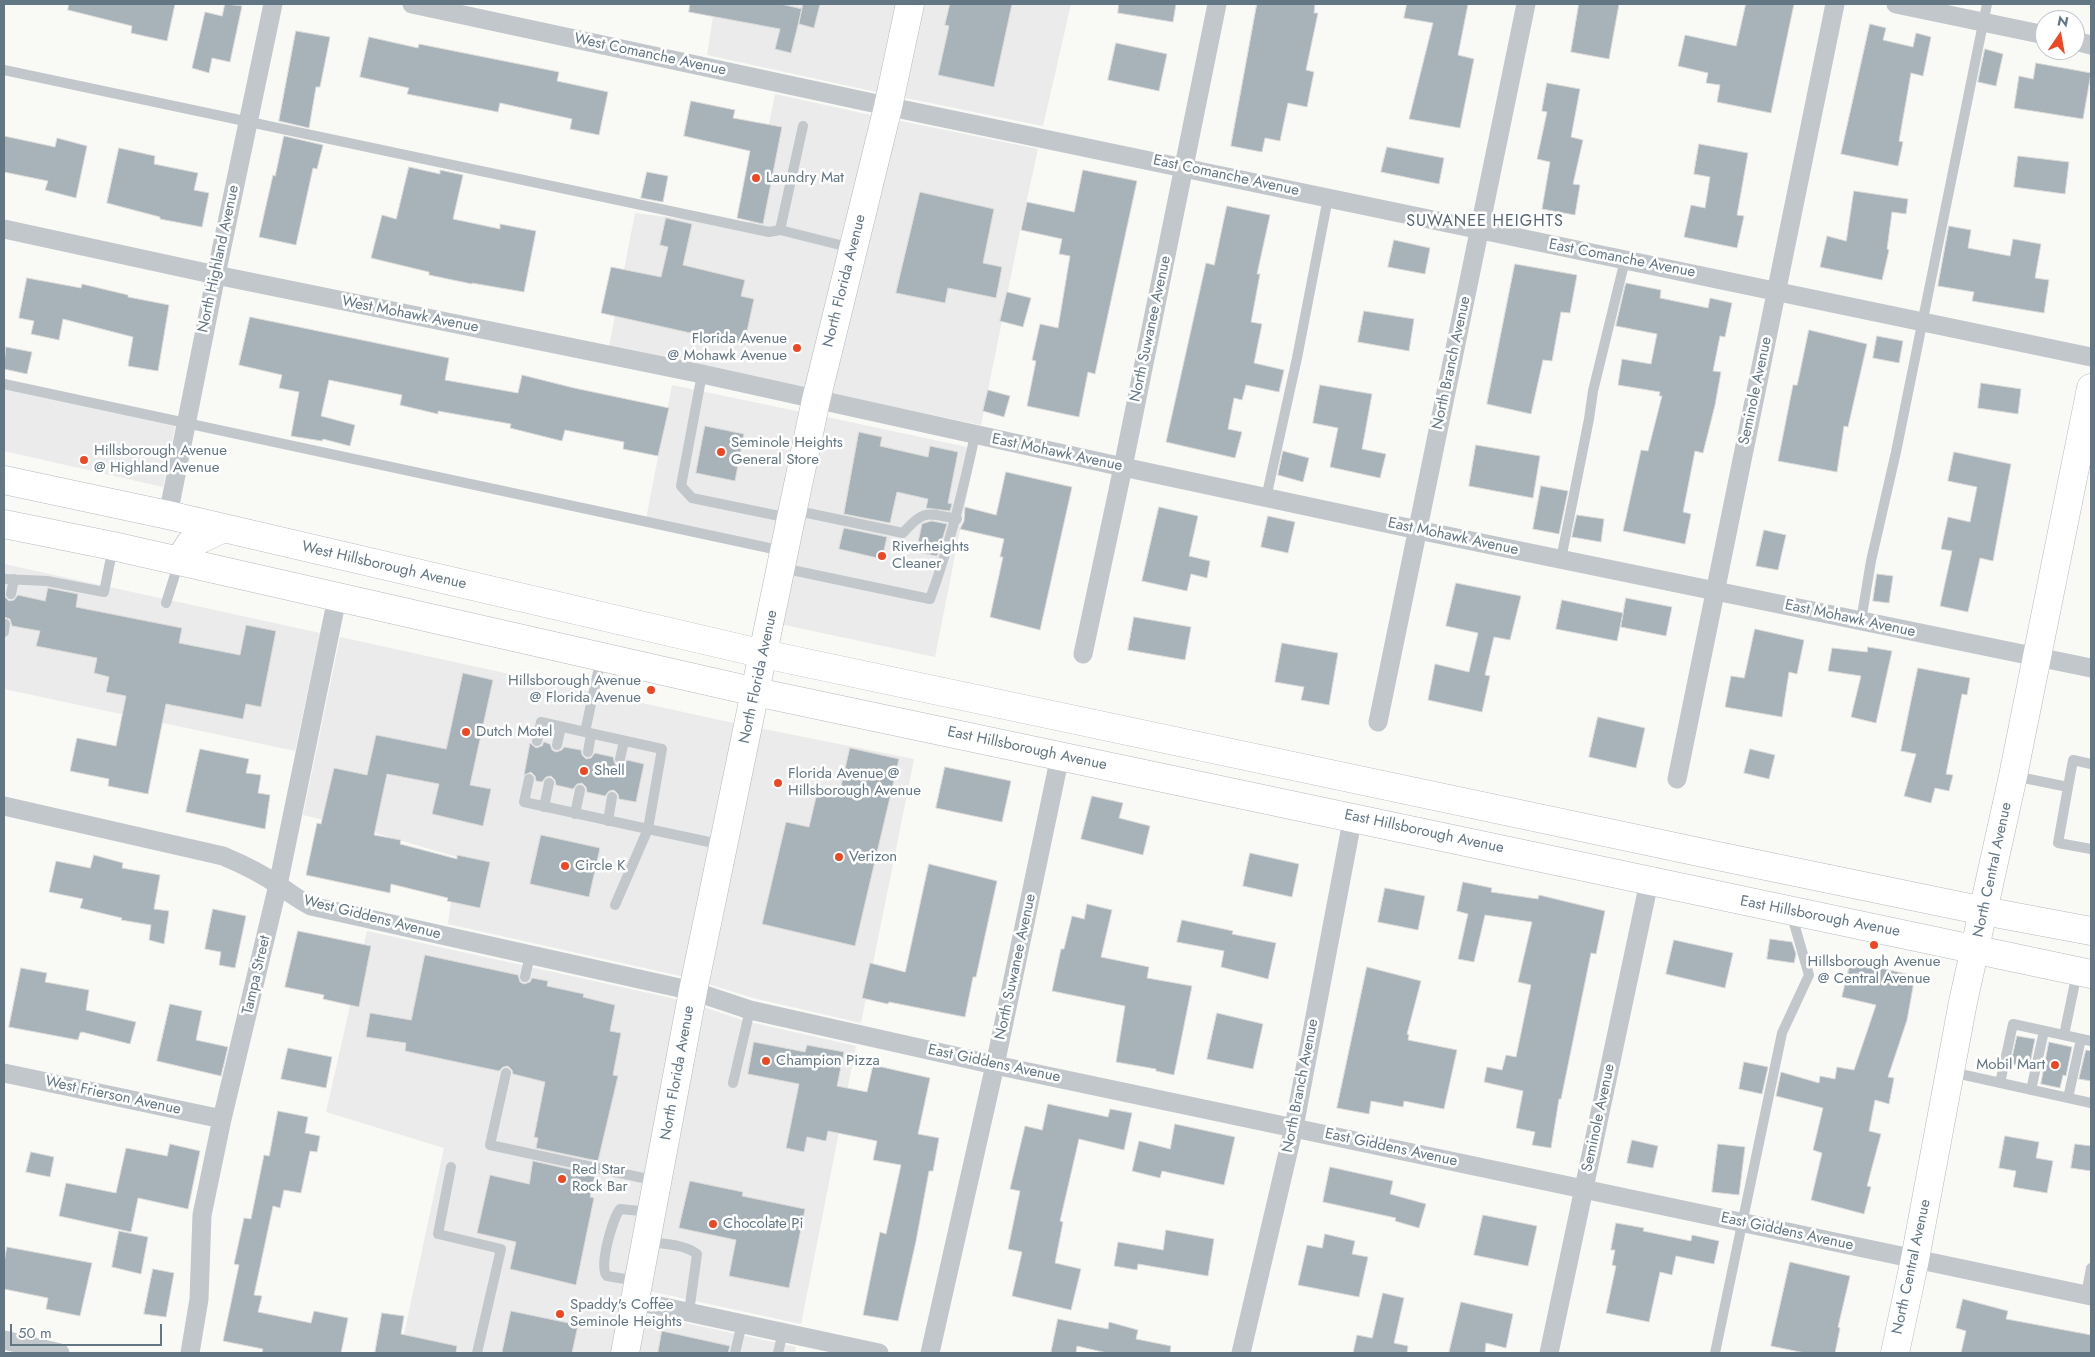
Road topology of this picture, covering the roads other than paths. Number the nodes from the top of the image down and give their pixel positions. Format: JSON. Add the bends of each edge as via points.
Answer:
{"nodes":[{"id":1,"x":273,"y":4,"type":"edge"},
{"id":2,"x":412,"y":4,"type":"edge"},
{"id":3,"x":910,"y":4,"type":"edge"},
{"id":4,"x":1218,"y":4,"type":"edge"},
{"id":5,"x":1526,"y":4,"type":"edge"},
{"id":6,"x":1834,"y":4,"type":"edge"},
{"id":7,"x":1896,"y":4,"type":"edge"},
{"id":8,"x":1987,"y":4,"type":"edge"},
{"id":9,"x":1984,"y":22,"type":"junction"},
{"id":10,"x":2035,"y":33,"type":"edge"},
{"id":11,"x":4,"y":70,"type":"edge"},
{"id":12,"x":888,"y":107,"type":"junction"},
{"id":13,"x":248,"y":123,"type":"junction"},
{"id":14,"x":803,"y":126,"type":"dead end"},
{"id":15,"x":1185,"y":168,"type":"junction"},
{"id":16,"x":1328,"y":198,"type":"junction"},
{"id":17,"x":4,"y":229,"type":"edge"},
{"id":18,"x":780,"y":230,"type":"junction"},
{"id":19,"x":1479,"y":230,"type":"junction"},
{"id":20,"x":853,"y":248,"type":"junction"},
{"id":21,"x":1625,"y":260,"type":"junction"},
{"id":22,"x":216,"y":275,"type":"junction"},
{"id":23,"x":1777,"y":291,"type":"junction"},
{"id":24,"x":1924,"y":322,"type":"junction"},
{"id":25,"x":2091,"y":357,"type":"edge"},
{"id":26,"x":702,"y":374,"type":"junction"},
{"id":27,"x":4,"y":384,"type":"edge"},
{"id":28,"x":2091,"y":388,"type":"edge"},
{"id":29,"x":816,"y":400,"type":"junction"},
{"id":30,"x":186,"y":424,"type":"junction"},
{"id":31,"x":975,"y":435,"type":"junction"},
{"id":32,"x":1123,"y":467,"type":"junction"},
{"id":33,"x":4,"y":480,"type":"edge"},
{"id":34,"x":1266,"y":498,"type":"junction"},
{"id":35,"x":792,"y":514,"type":"junction"},
{"id":36,"x":168,"y":515,"type":"junction"},
{"id":37,"x":957,"y":518,"type":"junction"},
{"id":38,"x":4,"y":524,"type":"edge"},
{"id":39,"x":224,"y":528,"type":"junction"},
{"id":40,"x":1418,"y":530,"type":"junction"},
{"id":41,"x":113,"y":546,"type":"junction"},
{"id":42,"x":783,"y":559,"type":"junction"},
{"id":43,"x":1561,"y":559,"type":"junction"},
{"id":44,"x":179,"y":561,"type":"junction"},
{"id":45,"x":9,"y":579,"type":"edge"},
{"id":46,"x":1715,"y":591,"type":"junction"},
{"id":47,"x":11,"y":594,"type":"dead end"},
{"id":48,"x":338,"y":598,"type":"junction"},
{"id":49,"x":166,"y":603,"type":"dead end"},
{"id":50,"x":1861,"y":621,"type":"junction"},
{"id":51,"x":764,"y":654,"type":"junction"},
{"id":52,"x":1083,"y":654,"type":"dead end"},
{"id":53,"x":601,"y":657,"type":"junction"},
{"id":54,"x":2037,"y":658,"type":"junction"},
{"id":55,"x":2091,"y":668,"type":"edge"},
{"id":56,"x":756,"y":692,"type":"junction"},
{"id":57,"x":1378,"y":722,"type":"dead end"},
{"id":58,"x":560,"y":727,"type":"junction"},
{"id":59,"x":588,"y":733,"type":"junction"},
{"id":60,"x":624,"y":740,"type":"junction"},
{"id":61,"x":537,"y":741,"type":"dead end"},
{"id":62,"x":557,"y":745,"type":"dead end"},
{"id":63,"x":588,"y":752,"type":"dead end"},
{"id":64,"x":1060,"y":756,"type":"junction"},
{"id":65,"x":620,"y":759,"type":"dead end"},
{"id":66,"x":2091,"y":764,"type":"edge"},
{"id":67,"x":2013,"y":776,"type":"junction"},
{"id":68,"x":1677,"y":778,"type":"dead end"},
{"id":69,"x":529,"y":779,"type":"dead end"},
{"id":70,"x":549,"y":784,"type":"dead end"},
{"id":71,"x":2068,"y":787,"type":"junction"},
{"id":72,"x":580,"y":790,"type":"dead end"},
{"id":73,"x":612,"y":797,"type":"dead end"},
{"id":74,"x":4,"y":806,"type":"edge"},
{"id":75,"x":544,"y":807,"type":"junction"},
{"id":76,"x":575,"y":814,"type":"junction"},
{"id":77,"x":1353,"y":816,"type":"junction"},
{"id":78,"x":608,"y":820,"type":"junction"},
{"id":79,"x":648,"y":829,"type":"junction"},
{"id":80,"x":724,"y":845,"type":"junction"},
{"id":81,"x":2091,"y":849,"type":"edge"},
{"id":82,"x":1649,"y":882,"type":"junction"},
{"id":83,"x":278,"y":885,"type":"junction"},
{"id":84,"x":615,"y":904,"type":"dead end"},
{"id":85,"x":1790,"y":910,"type":"junction"},
{"id":86,"x":1984,"y":911,"type":"junction"},
{"id":87,"x":2091,"y":931,"type":"edge"},
{"id":88,"x":1976,"y":948,"type":"junction"},
{"id":89,"x":530,"y":955,"type":"junction"},
{"id":90,"x":2084,"y":972,"type":"edge"},
{"id":91,"x":525,"y":977,"type":"dead end"},
{"id":92,"x":692,"y":991,"type":"junction"},
{"id":93,"x":750,"y":1010,"type":"junction"},
{"id":94,"x":2044,"y":1031,"type":"junction"},
{"id":95,"x":2064,"y":1035,"type":"junction"},
{"id":96,"x":2086,"y":1040,"type":"edge"},
{"id":97,"x":995,"y":1065,"type":"junction"},
{"id":98,"x":1950,"y":1072,"type":"junction"},
{"id":99,"x":4,"y":1073,"type":"edge"},
{"id":100,"x":506,"y":1073,"type":"dead end"},
{"id":101,"x":733,"y":1083,"type":"dead end"},
{"id":102,"x":2000,"y":1083,"type":"junction"},
{"id":103,"x":2031,"y":1090,"type":"junction"},
{"id":104,"x":2068,"y":1098,"type":"junction"},
{"id":105,"x":2091,"y":1103,"type":"edge"},
{"id":106,"x":222,"y":1120,"type":"junction"},
{"id":107,"x":1294,"y":1127,"type":"junction"},
{"id":108,"x":451,"y":1167,"type":"dead end"},
{"id":109,"x":658,"y":1181,"type":"junction"},
{"id":110,"x":1584,"y":1189,"type":"junction"},
{"id":111,"x":652,"y":1213,"type":"junction"},
{"id":112,"x":1743,"y":1223,"type":"junction"},
{"id":113,"x":647,"y":1242,"type":"junction"},
{"id":114,"x":1915,"y":1259,"type":"junction"},
{"id":115,"x":2091,"y":1268,"type":"edge"},
{"id":116,"x":638,"y":1291,"type":"junction"},
{"id":117,"x":2089,"y":1295,"type":"edge"},
{"id":118,"x":688,"y":1312,"type":"junction"},
{"id":119,"x":742,"y":1323,"type":"junction"},
{"id":120,"x":783,"y":1332,"type":"junction"},
{"id":121,"x":4,"y":1340,"type":"edge"},
{"id":122,"x":60,"y":1353,"type":"edge"},
{"id":123,"x":190,"y":1353,"type":"edge"},
{"id":124,"x":477,"y":1353,"type":"edge"},
{"id":125,"x":625,"y":1353,"type":"edge"},
{"id":126,"x":735,"y":1353,"type":"edge"},
{"id":127,"x":778,"y":1353,"type":"edge"},
{"id":128,"x":879,"y":1353,"type":"edge"},
{"id":129,"x":930,"y":1353,"type":"edge"},
{"id":130,"x":1241,"y":1353,"type":"edge"},
{"id":131,"x":1548,"y":1353,"type":"edge"},
{"id":132,"x":1715,"y":1353,"type":"edge"},
{"id":133,"x":1895,"y":1353,"type":"edge"}],
"edges":[{"from":1,"to":13,"type":"street","name":"North Highland Avenue"},
{"from":2,"to":12,"type":"street","name":"West Comanche Avenue"},
{"from":3,"to":12,"type":"main road","name":"North Florida Avenue"},
{"from":4,"to":15,"type":"street","name":"North Suwanee Avenue"},
{"from":5,"to":19,"type":"street","name":"North Branch Avenue"},
{"from":6,"to":23,"type":"street","name":"Seminole Avenue"},
{"from":7,"to":9,"type":"street"},
{"from":8,"to":9,"type":"lane"},
{"from":9,"to":10,"type":"street"},
{"from":9,"to":24,"type":"lane"},
{"from":11,"to":13,"type":"lane"},
{"from":12,"to":15,"type":"street","name":"East Comanche Avenue"},
{"from":12,"to":20,"type":"main road","name":"North Florida Avenue"},
{"from":13,"to":18,"type":"lane","via":[[769,232]]},
{"from":13,"to":22,"type":"street","name":"North Highland Avenue"},
{"from":14,"to":18,"type":"lane"},
{"from":15,"to":16,"type":"street","name":"East Comanche Avenue"},
{"from":15,"to":32,"type":"street","name":"North Suwanee Avenue"},
{"from":16,"to":19,"type":"street","name":"East Comanche Avenue"},
{"from":16,"to":34,"type":"lane"},
{"from":17,"to":22,"type":"street","name":"West Mohawk Avenue"},
{"from":18,"to":20,"type":"lane"},
{"from":19,"to":21,"type":"street","name":"East Comanche Avenue"},
{"from":19,"to":40,"type":"street","name":"North Branch Avenue"},
{"from":20,"to":29,"type":"main road","name":"North Florida Avenue"},
{"from":21,"to":23,"type":"street","name":"East Comanche Avenue"},
{"from":21,"to":43,"type":"lane","via":[[1593,391]]},
{"from":22,"to":26,"type":"street","name":"West Mohawk Avenue"},
{"from":22,"to":30,"type":"street","name":"North Highland Avenue"},
{"from":23,"to":24,"type":"street","name":"East Comanche Avenue"},
{"from":23,"to":46,"type":"street","name":"Seminole Avenue"},
{"from":24,"to":25,"type":"street","name":"East Comanche Avenue"},
{"from":24,"to":50,"type":"lane","via":[[1871,561]]},
{"from":26,"to":29,"type":"street","name":"West Mohawk Avenue"},
{"from":26,"to":35,"type":"lane","via":[[681,486],[692,498]]},
{"from":27,"to":30,"type":"lane"},
{"from":28,"to":54,"type":"main road","name":"North Central Avenue"},
{"from":29,"to":31,"type":"street","name":"East Mohawk Avenue"},
{"from":29,"to":35,"type":"main road","name":"North Florida Avenue"},
{"from":30,"to":36,"type":"street","name":"North Highland Avenue"},
{"from":30,"to":42,"type":"lane"},
{"from":31,"to":32,"type":"street","name":"East Mohawk Avenue"},
{"from":31,"to":37,"type":"lane"},
{"from":32,"to":34,"type":"street","name":"East Mohawk Avenue"},
{"from":32,"to":52,"type":"street","name":"North Suwanee Avenue"},
{"from":33,"to":36,"type":"main road","name":"West Hillsborough Avenue"},
{"from":34,"to":40,"type":"street","name":"East Mohawk Avenue"},
{"from":35,"to":37,"type":"lane","via":[[903,533],[920,515],[930,513]]},
{"from":35,"to":42,"type":"main road","name":"North Florida Avenue"},
{"from":36,"to":39,"type":"main road","name":"West Hillsborough Avenue"},
{"from":37,"to":42,"type":"lane","via":[[930,599]]},
{"from":38,"to":41,"type":"main road"},
{"from":39,"to":44,"type":"main road","via":[[190,544]]},
{"from":39,"to":51,"type":"main road","name":"West Hillsborough Avenue"},
{"from":40,"to":43,"type":"street","name":"East Mohawk Avenue"},
{"from":40,"to":57,"type":"street","name":"North Branch Avenue"},
{"from":41,"to":44,"type":"main road"},
{"from":41,"to":45,"type":"lane","via":[[104,592],[47,581]]},
{"from":42,"to":51,"type":"main road","name":"North Florida Avenue"},
{"from":43,"to":46,"type":"street","name":"East Mohawk Avenue"},
{"from":44,"to":48,"type":"main road"},
{"from":44,"to":49,"type":"lane"},
{"from":45,"to":47,"type":"lane"},
{"from":46,"to":50,"type":"street","name":"East Mohawk Avenue"},
{"from":46,"to":68,"type":"street","name":"Seminole Avenue"},
{"from":48,"to":53,"type":"main road"},
{"from":48,"to":83,"type":"street","name":"Tampa Street"},
{"from":50,"to":54,"type":"street","name":"East Mohawk Avenue"},
{"from":51,"to":56,"type":"main road","name":"North Florida Avenue"},
{"from":51,"to":86,"type":"main road"},
{"from":53,"to":56,"type":"main road"},
{"from":53,"to":59,"type":"lane"},
{"from":54,"to":55,"type":"street","name":"East Mohawk Avenue"},
{"from":54,"to":67,"type":"main road","name":"North Central Avenue"},
{"from":56,"to":64,"type":"main road","name":"East Hillsborough Avenue"},
{"from":56,"to":80,"type":"main road","name":"North Florida Avenue"},
{"from":58,"to":59,"type":"lane"},
{"from":58,"to":61,"type":"lane","via":[[541,722]]},
{"from":58,"to":62,"type":"lane"},
{"from":59,"to":60,"type":"lane"},
{"from":59,"to":63,"type":"lane"},
{"from":60,"to":65,"type":"lane"},
{"from":60,"to":79,"type":"lane","via":[[662,748]]},
{"from":64,"to":77,"type":"main road","name":"East Hillsborough Avenue"},
{"from":64,"to":97,"type":"street","name":"North Suwanee Avenue"},
{"from":66,"to":71,"type":"lane","via":[[2074,760]]},
{"from":67,"to":71,"type":"lane"},
{"from":67,"to":86,"type":"main road","name":"North Central Avenue"},
{"from":69,"to":75,"type":"lane","via":[[524,802]]},
{"from":70,"to":75,"type":"lane"},
{"from":71,"to":81,"type":"lane","via":[[2058,843]]},
{"from":72,"to":76,"type":"lane"},
{"from":73,"to":78,"type":"lane"},
{"from":74,"to":83,"type":"street","name":"West Giddens Avenue","via":[[223,856]]},
{"from":75,"to":76,"type":"lane"},
{"from":76,"to":78,"type":"lane"},
{"from":77,"to":82,"type":"main road","name":"East Hillsborough Avenue"},
{"from":77,"to":107,"type":"street","name":"North Branch Avenue"},
{"from":78,"to":79,"type":"lane"},
{"from":79,"to":80,"type":"lane"},
{"from":79,"to":84,"type":"lane"},
{"from":80,"to":92,"type":"main road","name":"North Florida Avenue"},
{"from":82,"to":85,"type":"main road","name":"East Hillsborough Avenue"},
{"from":82,"to":110,"type":"street","name":"Seminole Avenue"},
{"from":83,"to":89,"type":"street","name":"West Giddens Avenue","via":[[311,906]]},
{"from":83,"to":106,"type":"street","name":"Tampa Street"},
{"from":85,"to":88,"type":"main road","name":"East Hillsborough Avenue"},
{"from":85,"to":112,"type":"lane","via":[[1810,975],[1782,1032]]},
{"from":86,"to":87,"type":"main road"},
{"from":86,"to":88,"type":"main road","name":"North Central Avenue"},
{"from":88,"to":90,"type":"main road","name":"East Hillsborough Avenue"},
{"from":88,"to":98,"type":"main road","name":"North Central Avenue"},
{"from":89,"to":91,"type":"lane"},
{"from":89,"to":92,"type":"street","name":"West Giddens Avenue"},
{"from":90,"to":95,"type":"lane"},
{"from":92,"to":93,"type":"street","name":"East Giddens Avenue"},
{"from":92,"to":109,"type":"main road","name":"North Florida Avenue"},
{"from":93,"to":97,"type":"street","name":"East Giddens Avenue"},
{"from":93,"to":101,"type":"lane"},
{"from":94,"to":95,"type":"lane"},
{"from":94,"to":102,"type":"lane","via":[[2013,1024]]},
{"from":94,"to":103,"type":"lane"},
{"from":95,"to":96,"type":"lane"},
{"from":96,"to":104,"type":"lane"},
{"from":97,"to":107,"type":"street","name":"East Giddens Avenue"},
{"from":97,"to":129,"type":"street","name":"North Suwanee Avenue"},
{"from":98,"to":102,"type":"lane"},
{"from":98,"to":114,"type":"main road","name":"North Central Avenue"},
{"from":99,"to":106,"type":"street","name":"West Frierson Avenue"},
{"from":100,"to":109,"type":"lane","via":[[490,1145]]},
{"from":102,"to":103,"type":"lane"},
{"from":103,"to":104,"type":"lane"},
{"from":104,"to":105,"type":"lane"},
{"from":106,"to":123,"type":"street","name":"Tampa Street","via":[[202,1215],[199,1299]]},
{"from":107,"to":110,"type":"street","name":"East Giddens Avenue"},
{"from":107,"to":130,"type":"street","name":"North Branch Avenue"},
{"from":108,"to":124,"type":"lane","via":[[438,1234],[501,1249]]},
{"from":109,"to":111,"type":"main road","name":"North Florida Avenue"},
{"from":110,"to":112,"type":"street","name":"East Giddens Avenue"},
{"from":110,"to":131,"type":"street","name":"Seminole Avenue"},
{"from":111,"to":113,"type":"main road","name":"North Florida Avenue"},
{"from":111,"to":116,"type":"lane","via":[[620,1209],[614,1217],[604,1264],[607,1276]]},
{"from":112,"to":114,"type":"street","name":"East Giddens Avenue"},
{"from":112,"to":132,"type":"lane"},
{"from":113,"to":116,"type":"main road","name":"North Florida Avenue"},
{"from":113,"to":118,"type":"lane","via":[[683,1247],[697,1254]]},
{"from":114,"to":117,"type":"street","name":"East Giddens Avenue"},
{"from":114,"to":133,"type":"main road","name":"North Central Avenue"},
{"from":115,"to":117,"type":"lane"},
{"from":116,"to":118,"type":"street"},
{"from":116,"to":125,"type":"main road","name":"North Florida Avenue"},
{"from":118,"to":119,"type":"street"},
{"from":119,"to":120,"type":"street"},
{"from":119,"to":126,"type":"lane"},
{"from":120,"to":127,"type":"lane"},
{"from":120,"to":128,"type":"street"},
{"from":121,"to":122,"type":"street"}]}
